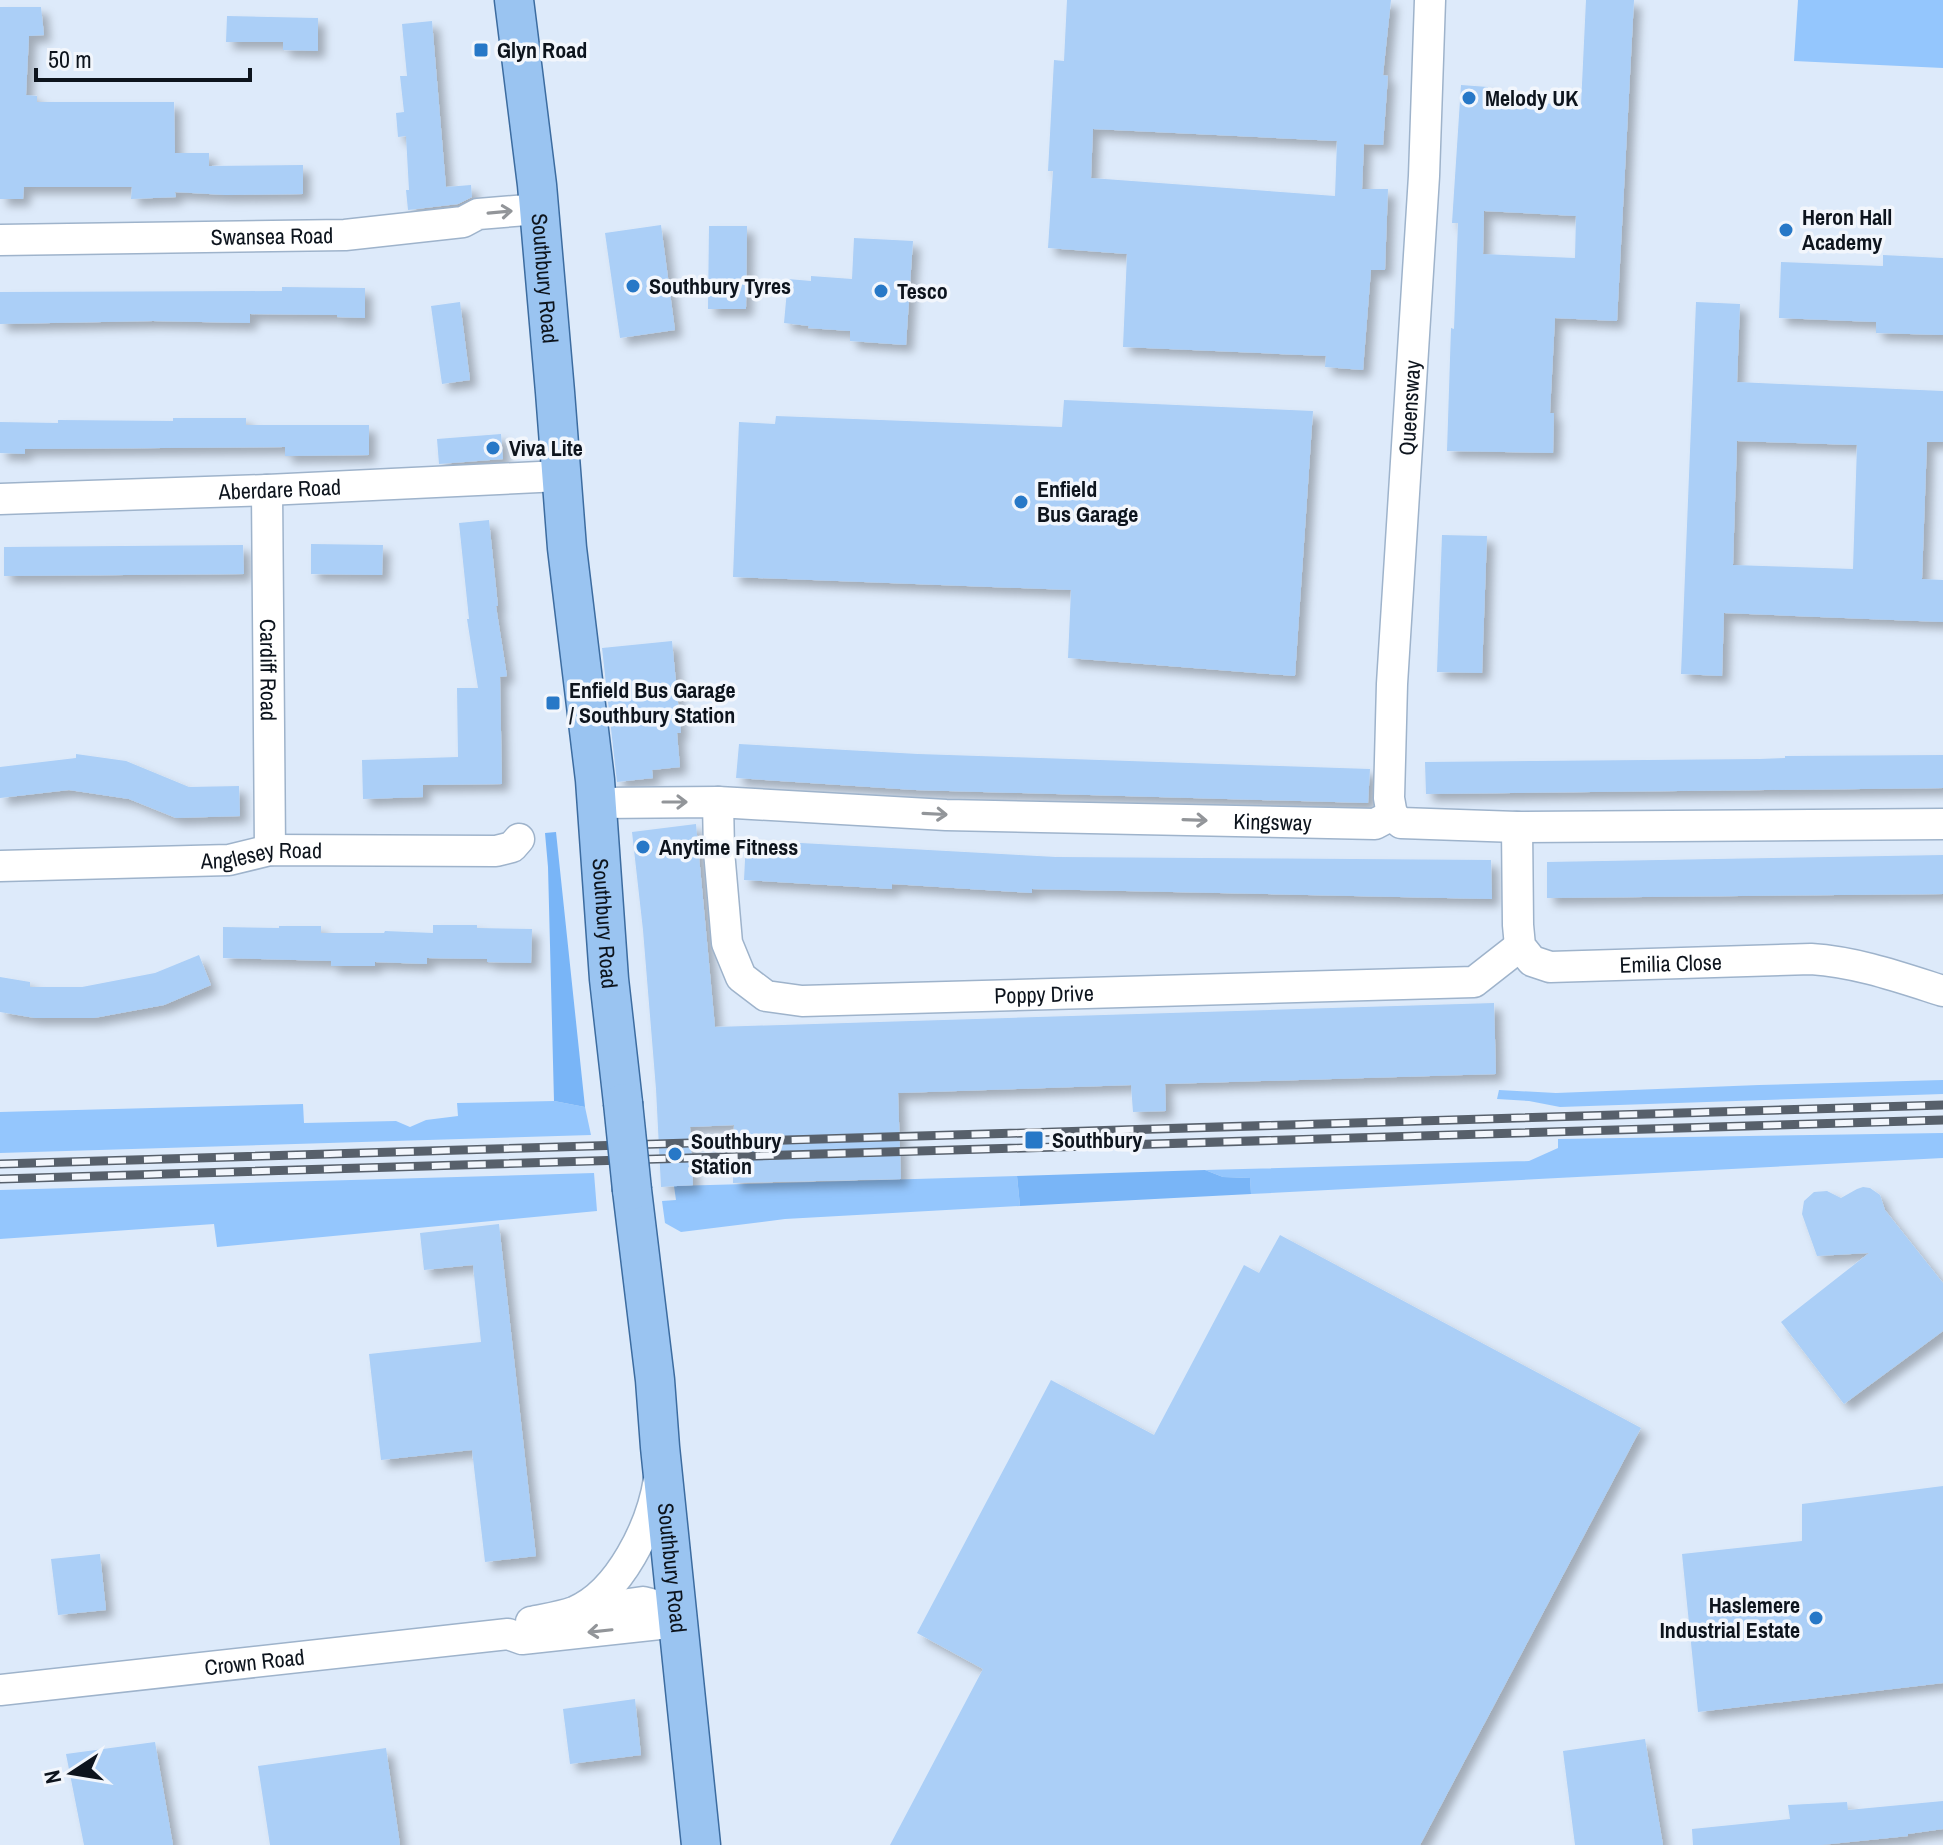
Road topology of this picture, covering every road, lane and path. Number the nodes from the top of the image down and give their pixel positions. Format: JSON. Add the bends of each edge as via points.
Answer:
{"nodes":[{"id":1,"x":514,"y":0,"type":"edge"},
{"id":2,"x":1430,"y":0,"type":"edge"},
{"id":3,"x":539,"y":209,"type":"junction"},
{"id":4,"x":0,"y":240,"type":"edge"},
{"id":5,"x":560,"y":476,"type":"junction"},
{"id":6,"x":267,"y":490,"type":"junction"},
{"id":7,"x":0,"y":499,"type":"edge"},
{"id":8,"x":718,"y":802,"type":"junction"},
{"id":9,"x":597,"y":803,"type":"junction"},
{"id":10,"x":1392,"y":815,"type":"junction"},
{"id":11,"x":1943,"y":824,"type":"edge"},
{"id":12,"x":1517,"y":827,"type":"junction"},
{"id":13,"x":519,"y":839,"type":"dead end"},
{"id":14,"x":270,"y":850,"type":"junction"},
{"id":15,"x":0,"y":866,"type":"edge"},
{"id":16,"x":1520,"y":946,"type":"junction"},
{"id":17,"x":1943,"y":991,"type":"edge"},
{"id":18,"x":662,"y":1463,"type":"junction"},
{"id":19,"x":575,"y":1611,"type":"junction"},
{"id":20,"x":678,"y":1622,"type":"junction"},
{"id":21,"x":508,"y":1634,"type":"junction"},
{"id":22,"x":0,"y":1690,"type":"edge"},
{"id":23,"x":701,"y":1845,"type":"edge"}],
"edges":[{"from":1,"to":3,"type":"main road","name":"Southbury Road"},
{"from":2,"to":10,"type":"street","name":"Queensway","via":[[1392,684]]},
{"from":4,"to":3,"type":"street","name":"Swansea Road","one_way":true,"via":[[345,235]]},
{"from":3,"to":5,"type":"main road","name":"Southbury Road"},
{"from":5,"to":6,"type":"street","name":"Aberdare Road"},
{"from":5,"to":9,"type":"main road","name":"Southbury Road"},
{"from":6,"to":7,"type":"street","name":"Aberdare Road"},
{"from":6,"to":14,"type":"street","name":"Cardiff Road"},
{"from":9,"to":8,"type":"street","name":"Kingsway","one_way":true},
{"from":8,"to":10,"type":"street","name":"Kingsway","one_way":true,"via":[[946,815],[1271,822],[1375,824]]},
{"from":8,"to":16,"type":"street","name":"Poppy Drive","via":[[727,943],[741,977],[766,996],[802,1001],[1474,982]]},
{"from":9,"to":18,"type":"main road","name":"Southbury Road","bridge":true,"via":[[609,979]]},
{"from":10,"to":12,"type":"street","name":"Kingsway","via":[[1401,823]]},
{"from":11,"to":12,"type":"street","name":"Kingsway"},
{"from":12,"to":16,"type":"street"},
{"from":13,"to":14,"type":"street","name":"Anglesey Road","via":[[496,851]]},
{"from":14,"to":15,"type":"street","name":"Anglesey Road","via":[[229,860]]},
{"from":16,"to":17,"type":"street","name":"Emilia Close","via":[[1532,961],[1550,967],[1839,961]]},
{"from":18,"to":19,"type":"street","name":"Crown Road","via":[[656,1501],[631,1555],[599,1596]]},
{"from":18,"to":20,"type":"main road","name":"Southbury Road"},
{"from":19,"to":20,"type":"street","name":"Crown Road","via":[[643,1602],[659,1606]]},
{"from":19,"to":21,"type":"street","name":"Crown Road","via":[[521,1625]]},
{"from":20,"to":21,"type":"street","name":"Crown Road","one_way":true,"via":[[522,1639]]},
{"from":20,"to":23,"type":"main road","name":"Southbury Road"},
{"from":21,"to":22,"type":"street","name":"Crown Road"}]}
